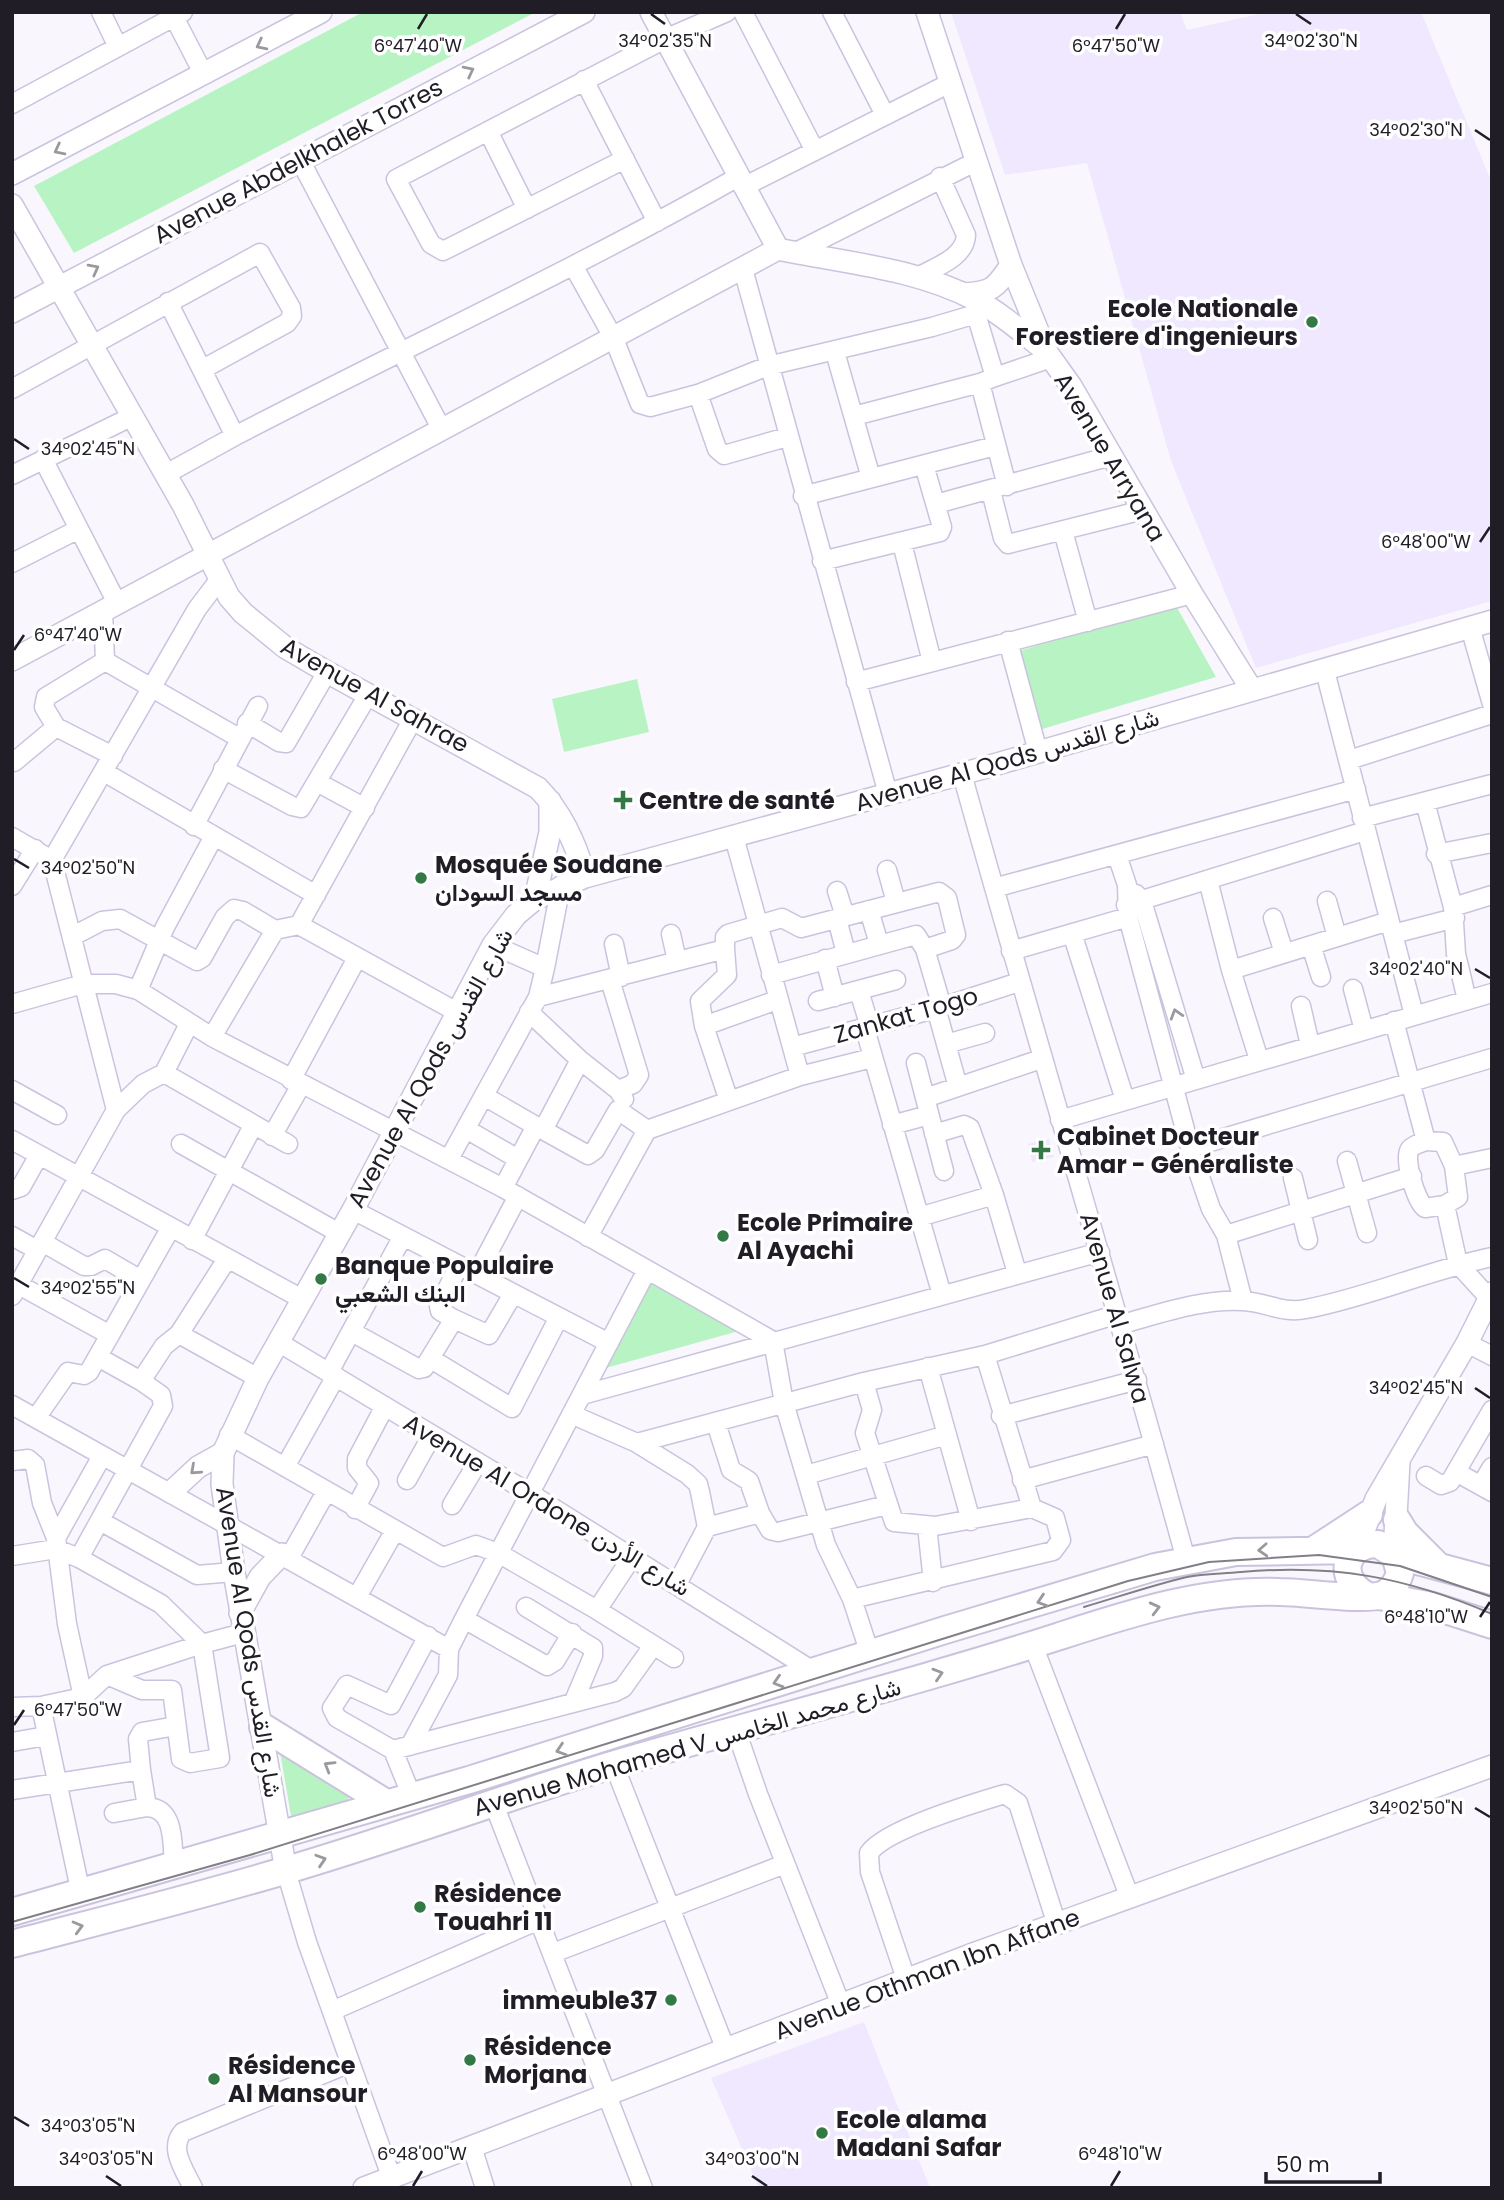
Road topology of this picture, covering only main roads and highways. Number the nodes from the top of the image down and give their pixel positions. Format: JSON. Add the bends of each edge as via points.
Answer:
{"nodes":[{"id":1,"x":1369,"y":1514,"type":"road end"},
{"id":2,"x":1397,"y":1520,"type":"road end"},
{"id":3,"x":1317,"y":1548,"type":"junction"},
{"id":4,"x":1358,"y":1548,"type":"junction"},
{"id":5,"x":1394,"y":1554,"type":"junction"},
{"id":6,"x":1438,"y":1565,"type":"junction"},
{"id":7,"x":1492,"y":1581,"type":"edge"},
{"id":8,"x":1373,"y":1596,"type":"junction"},
{"id":9,"x":1492,"y":1625,"type":"edge"},
{"id":10,"x":263,"y":1727,"type":"road end"},
{"id":11,"x":386,"y":1803,"type":"junction"},
{"id":12,"x":12,"y":1912,"type":"edge"},
{"id":13,"x":12,"y":1944,"type":"edge"}],
"edges":[{"from":1,"to":3,"type":"main road"},
{"from":2,"to":6,"type":"main road"},
{"from":3,"to":4,"type":"main road","name":"Avenue Mohamed V شارع محمد الخامس"},
{"from":3,"to":11,"type":"main road","name":"Avenue Mohamed V شارع محمد الخامس","one_way":true,"via":[[1186,1560],[1090,1585]]},
{"from":4,"to":5,"type":"main road","via":[[1378,1544]]},
{"from":4,"to":8,"type":"main road","via":[[1349,1559],[1350,1582]]},
{"from":5,"to":6,"type":"main road"},
{"from":5,"to":8,"type":"main road","via":[[1400,1566],[1398,1581],[1390,1591]]},
{"from":6,"to":7,"type":"main road"},
{"from":8,"to":9,"type":"main road","name":"Avenue Mohamed V شارع محمد الخامس","via":[[1433,1606]]},
{"from":13,"to":8,"type":"main road","name":"Avenue Mohamed V شارع محمد الخامس","one_way":true,"via":[[286,1871],[614,1765],[1103,1622],[1199,1598],[1276,1591]]},
{"from":11,"to":10,"type":"main road","one_way":true},
{"from":11,"to":12,"type":"main road","name":"Avenue Mohamed V شارع محمد الخامس"}]}
